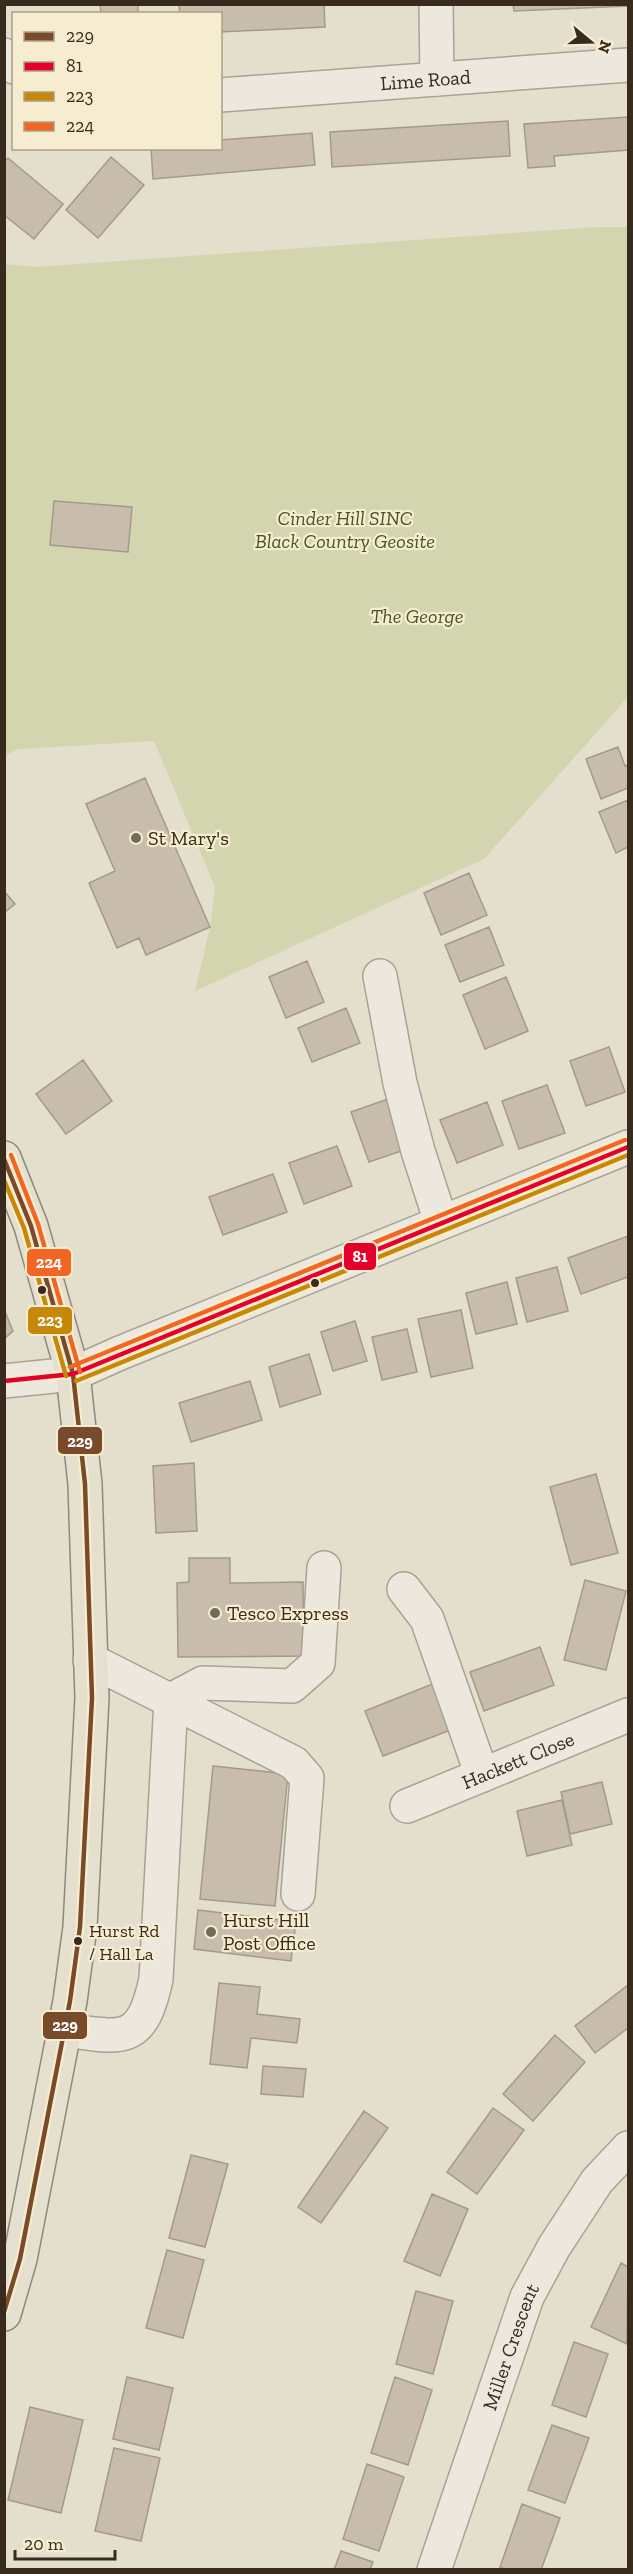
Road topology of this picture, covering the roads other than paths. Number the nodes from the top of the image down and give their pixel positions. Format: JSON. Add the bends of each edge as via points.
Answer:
{"nodes":[{"id":1,"x":436,"y":4,"type":"edge"},
{"id":2,"x":628,"y":66,"type":"edge"},
{"id":3,"x":437,"y":79,"type":"junction"},
{"id":4,"x":222,"y":95,"type":"edge"},
{"id":5,"x":380,"y":976,"type":"dead end"},
{"id":6,"x":628,"y":1147,"type":"edge"},
{"id":7,"x":4,"y":1158,"type":"edge"},
{"id":8,"x":441,"y":1222,"type":"junction"},
{"id":9,"x":73,"y":1374,"type":"junction"},
{"id":10,"x":4,"y":1381,"type":"edge"},
{"id":11,"x":324,"y":1568,"type":"dead end"},
{"id":12,"x":404,"y":1588,"type":"dead end"},
{"id":13,"x":90,"y":1660,"type":"junction"},
{"id":14,"x":171,"y":1700,"type":"junction"},
{"id":15,"x":628,"y":1715,"type":"edge"},
{"id":16,"x":482,"y":1775,"type":"junction"},
{"id":17,"x":407,"y":1806,"type":"dead end"},
{"id":18,"x":298,"y":1894,"type":"dead end"},
{"id":19,"x":65,"y":2030,"type":"junction"},
{"id":20,"x":628,"y":2148,"type":"edge"},
{"id":21,"x":12,"y":2258,"type":"edge"},
{"id":22,"x":4,"y":2314,"type":"edge"},
{"id":23,"x":434,"y":2570,"type":"edge"}],
"edges":[{"from":1,"to":3,"type":"street"},
{"from":2,"to":3,"type":"street","name":"Lime Road"},
{"from":3,"to":4,"type":"street","name":"Lime Road"},
{"from":5,"to":8,"type":"street","via":[[400,1083]]},
{"from":6,"to":8,"type":"street"},
{"from":7,"to":9,"type":"main road","via":[[31,1226]]},
{"from":8,"to":9,"type":"street"},
{"from":9,"to":10,"type":"street"},
{"from":9,"to":13,"type":"main road","via":[[85,1484]]},
{"from":11,"to":14,"type":"street","via":[[318,1663],[292,1686],[203,1683]]},
{"from":12,"to":16,"type":"street","via":[[427,1618]]},
{"from":13,"to":14,"type":"street"},
{"from":13,"to":19,"type":"main road","via":[[92,1698],[80,1928]]},
{"from":14,"to":18,"type":"street","via":[[294,1763],[307,1778]]},
{"from":14,"to":19,"type":"street","via":[[152,1997],[142,2020],[129,2034],[110,2036]]},
{"from":15,"to":16,"type":"street","name":"Hackett Close"},
{"from":16,"to":17,"type":"street","name":"Hackett Close"},
{"from":19,"to":21,"type":"main road"},
{"from":20,"to":23,"type":"street","name":"Miller Crescent","via":[[597,2181],[527,2297]]},
{"from":21,"to":22,"type":"main road"}]}
